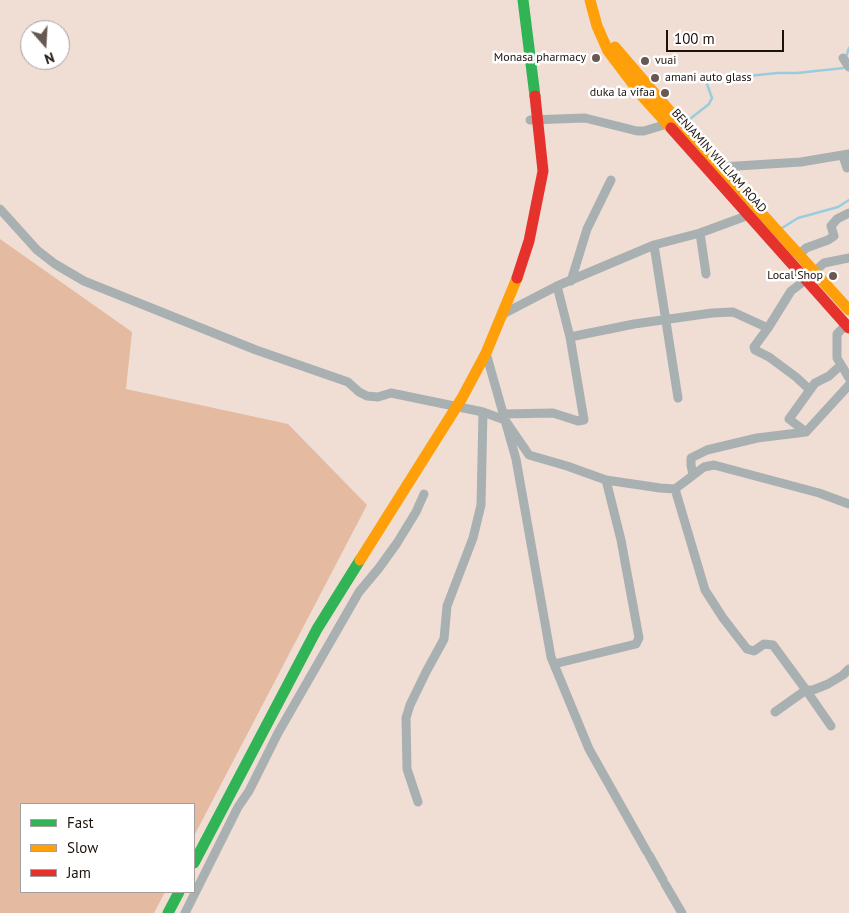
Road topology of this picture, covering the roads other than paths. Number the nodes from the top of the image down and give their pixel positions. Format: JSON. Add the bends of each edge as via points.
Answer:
{"nodes":[{"id":1,"x":516,"y":0,"type":"edge"},
{"id":2,"x":523,"y":0,"type":"edge"},
{"id":3,"x":590,"y":0,"type":"edge"},
{"id":4,"x":595,"y":0,"type":"edge"},
{"id":5,"x":534,"y":119,"type":"junction"},
{"id":6,"x":667,"y":124,"type":"junction"},
{"id":7,"x":846,"y":155,"type":"edge"},
{"id":8,"x":721,"y":167,"type":"junction"},
{"id":9,"x":847,"y":168,"type":"dead end"},
{"id":10,"x":611,"y":180,"type":"dead end"},
{"id":11,"x":0,"y":209,"type":"edge"},
{"id":12,"x":849,"y":213,"type":"edge"},
{"id":13,"x":749,"y":215,"type":"junction"},
{"id":14,"x":700,"y":233,"type":"junction"},
{"id":15,"x":654,"y":245,"type":"junction"},
{"id":16,"x":799,"y":255,"type":"junction"},
{"id":17,"x":849,"y":258,"type":"edge"},
{"id":18,"x":706,"y":274,"type":"dead end"},
{"id":19,"x":811,"y":275,"type":"junction"},
{"id":20,"x":571,"y":281,"type":"junction"},
{"id":21,"x":558,"y":286,"type":"junction"},
{"id":22,"x":849,"y":310,"type":"edge"},
{"id":23,"x":503,"y":314,"type":"junction"},
{"id":24,"x":666,"y":320,"type":"junction"},
{"id":25,"x":848,"y":326,"type":"edge"},
{"id":26,"x":768,"y":328,"type":"junction"},
{"id":27,"x":570,"y":336,"type":"junction"},
{"id":28,"x":486,"y":353,"type":"junction"},
{"id":29,"x":841,"y":365,"type":"junction"},
{"id":30,"x":849,"y":378,"type":"edge"},
{"id":31,"x":849,"y":385,"type":"edge"},
{"id":32,"x":810,"y":390,"type":"junction"},
{"id":33,"x":678,"y":398,"type":"dead end"},
{"id":34,"x":457,"y":406,"type":"junction"},
{"id":35,"x":483,"y":412,"type":"junction"},
{"id":36,"x":504,"y":417,"type":"junction"},
{"id":37,"x":806,"y":432,"type":"junction"},
{"id":38,"x":693,"y":475,"type":"junction"},
{"id":39,"x":606,"y":480,"type":"junction"},
{"id":40,"x":675,"y":489,"type":"junction"},
{"id":41,"x":424,"y":494,"type":"dead end"},
{"id":42,"x":849,"y":504,"type":"edge"},
{"id":43,"x":554,"y":664,"type":"junction"},
{"id":44,"x":849,"y":669,"type":"edge"},
{"id":45,"x":806,"y":690,"type":"junction"},
{"id":46,"x":775,"y":712,"type":"dead end"},
{"id":47,"x":831,"y":726,"type":"dead end"},
{"id":48,"x":418,"y":802,"type":"dead end"},
{"id":49,"x":195,"y":861,"type":"edge"},
{"id":50,"x":178,"y":893,"type":"edge"},
{"id":51,"x":168,"y":913,"type":"edge"},
{"id":52,"x":185,"y":913,"type":"edge"},
{"id":53,"x":682,"y":913,"type":"edge"}],
"edges":[{"from":1,"to":5,"type":"main road"},
{"from":2,"to":5,"type":"main road"},
{"from":3,"to":6,"type":"main road","name":"BENJAMIN WILLIAM ROAD","via":[[608,51]]},
{"from":4,"to":8,"type":"main road","name":"BENJAMIN WILLIAM ROAD","via":[[615,46]]},
{"from":5,"to":6,"type":"street","via":[[585,118],[637,131]]},
{"from":5,"to":23,"type":"main road","via":[[535,209],[529,242]]},
{"from":6,"to":13,"type":"main road","name":"BENJAMIN WILLIAM ROAD"},
{"from":7,"to":8,"type":"street","via":[[801,162]]},
{"from":7,"to":9,"type":"street"},
{"from":8,"to":16,"type":"main road","name":"BENJAMIN WILLIAM ROAD"},
{"from":10,"to":20,"type":"street","via":[[587,229]]},
{"from":11,"to":34,"type":"street","via":[[38,250],[84,281],[256,350],[348,382],[367,396],[392,393]]},
{"from":12,"to":16,"type":"street","via":[[831,226],[834,236],[806,248]]},
{"from":13,"to":14,"type":"street"},
{"from":13,"to":19,"type":"main road","name":"BENJAMIN WILLIAM ROAD"},
{"from":14,"to":15,"type":"street"},
{"from":14,"to":18,"type":"street"},
{"from":15,"to":20,"type":"street"},
{"from":15,"to":24,"type":"street"},
{"from":16,"to":19,"type":"main road","name":"BENJAMIN WILLIAM ROAD"},
{"from":17,"to":19,"type":"street","via":[[824,263]]},
{"from":19,"to":22,"type":"main road","name":"BENJAMIN WILLIAM ROAD"},
{"from":19,"to":25,"type":"main road","name":"BENJAMIN WILLIAM ROAD"},
{"from":19,"to":26,"type":"street","via":[[791,291]]},
{"from":20,"to":21,"type":"street"},
{"from":21,"to":23,"type":"street"},
{"from":21,"to":27,"type":"street"},
{"from":23,"to":28,"type":"main road"},
{"from":24,"to":26,"type":"street","via":[[733,312]]},
{"from":24,"to":27,"type":"street"},
{"from":24,"to":33,"type":"street"},
{"from":25,"to":29,"type":"street","via":[[837,334],[837,358]]},
{"from":26,"to":32,"type":"street","via":[[755,350],[769,357]]},
{"from":27,"to":36,"type":"street","via":[[584,420],[553,413]]},
{"from":28,"to":34,"type":"main road"},
{"from":28,"to":36,"type":"street"},
{"from":29,"to":30,"type":"street"},
{"from":29,"to":32,"type":"street","via":[[830,376],[815,382]]},
{"from":31,"to":37,"type":"street"},
{"from":32,"to":37,"type":"street","via":[[789,420]]},
{"from":34,"to":35,"type":"street"},
{"from":34,"to":49,"type":"main road","via":[[317,629]]},
{"from":35,"to":36,"type":"street"},
{"from":35,"to":48,"type":"street","via":[[481,505],[473,538],[447,606],[444,639],[406,718],[407,769]]},
{"from":36,"to":39,"type":"street","via":[[529,455]]},
{"from":36,"to":43,"type":"street","via":[[516,459]]},
{"from":37,"to":38,"type":"street","via":[[757,438],[707,450],[691,458]]},
{"from":38,"to":40,"type":"street"},
{"from":38,"to":42,"type":"street","via":[[714,465]]},
{"from":39,"to":40,"type":"street"},
{"from":39,"to":43,"type":"street","via":[[622,540],[639,638],[636,644]]},
{"from":40,"to":45,"type":"street","via":[[705,590],[723,618],[748,650],[754,651],[764,644],[773,645]]},
{"from":41,"to":52,"type":"street","via":[[397,543],[359,592],[278,733]]},
{"from":43,"to":53,"type":"street","via":[[590,749]]},
{"from":44,"to":45,"type":"street","via":[[828,684]]},
{"from":45,"to":46,"type":"street"},
{"from":45,"to":47,"type":"street"},
{"from":50,"to":51,"type":"main road"}]}
